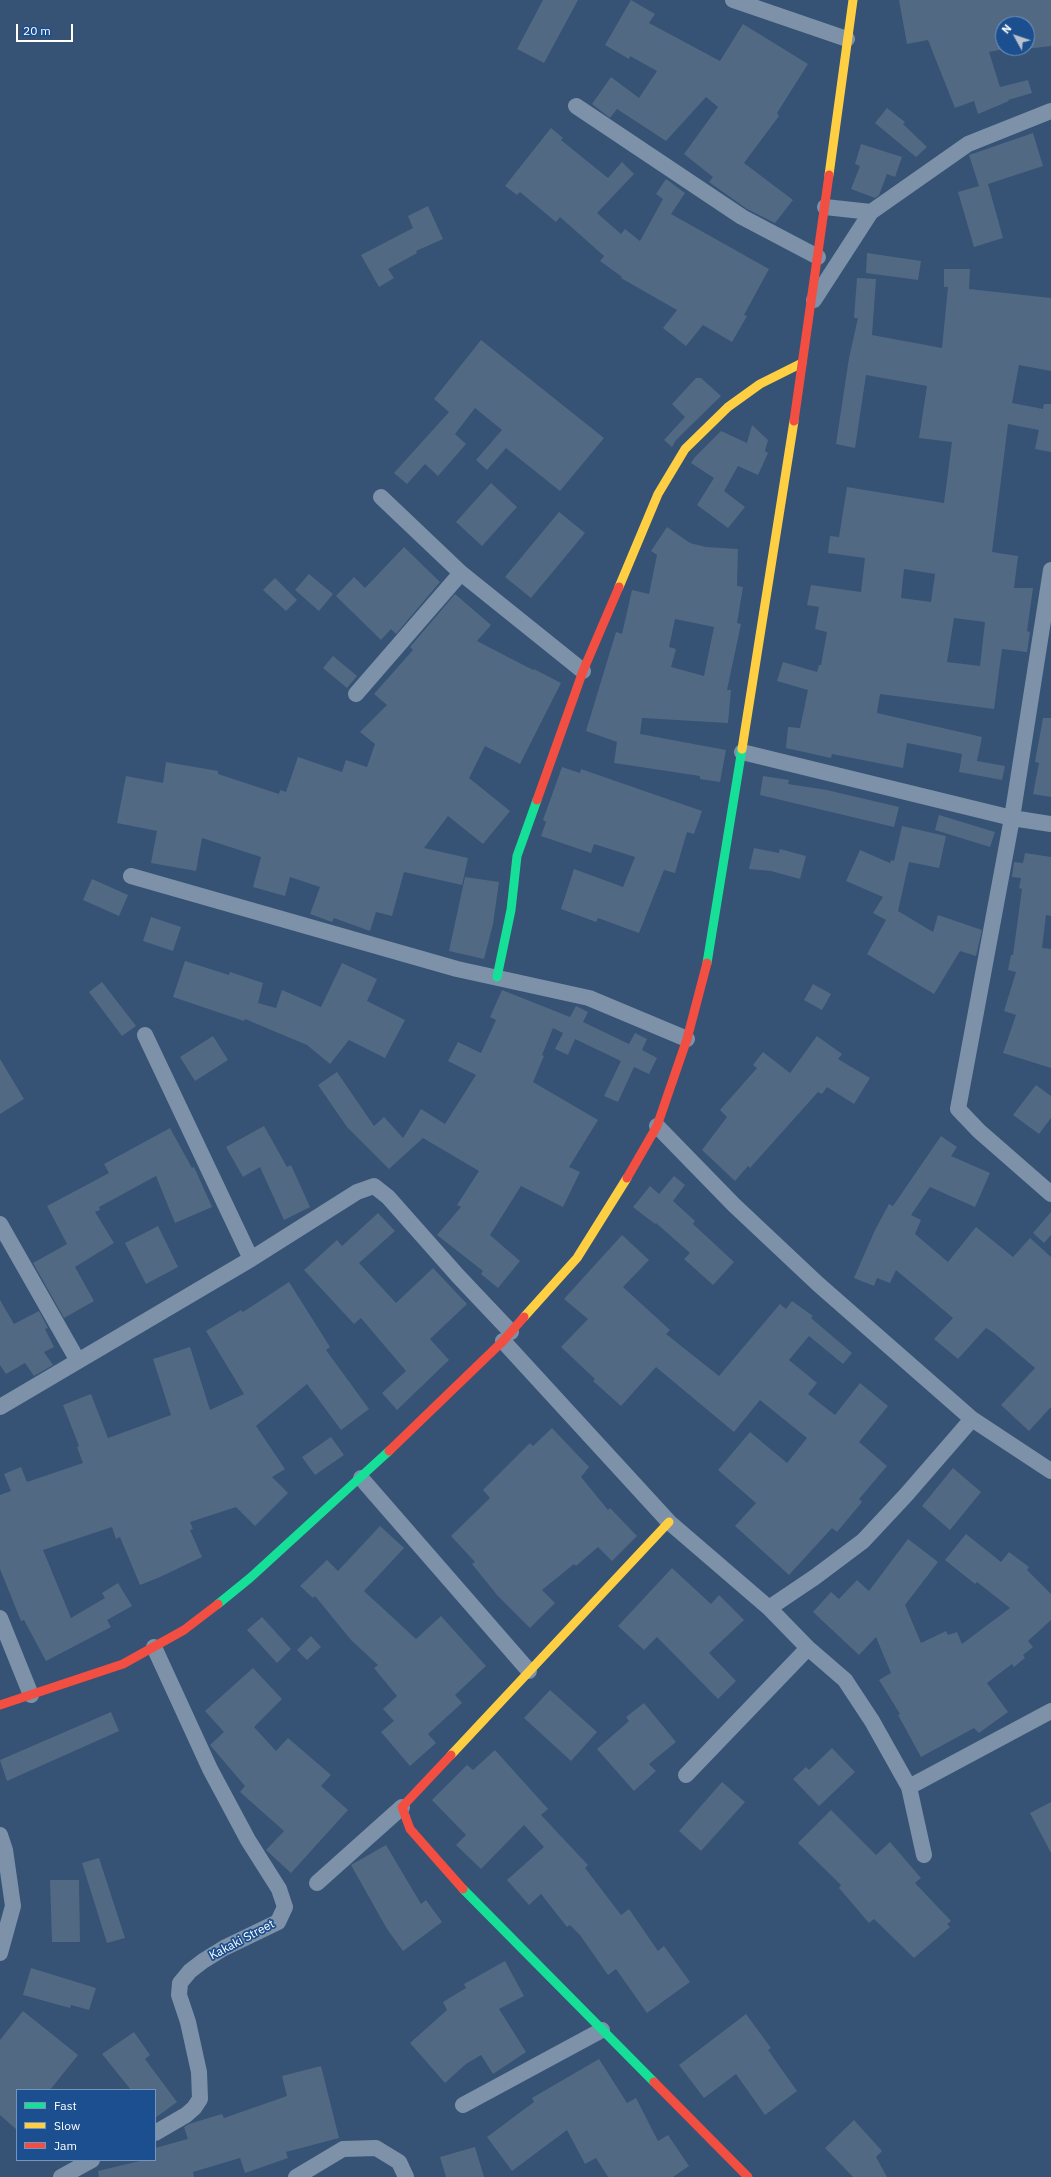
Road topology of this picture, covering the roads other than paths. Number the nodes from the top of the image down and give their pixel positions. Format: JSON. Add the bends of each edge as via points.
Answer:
{"nodes":[{"id":1,"x":733,"y":0,"type":"edge"},
{"id":2,"x":853,"y":0,"type":"edge"},
{"id":3,"x":847,"y":39,"type":"junction"},
{"id":4,"x":576,"y":106,"type":"dead end"},
{"id":5,"x":1051,"y":111,"type":"edge"},
{"id":6,"x":825,"y":206,"type":"junction"},
{"id":7,"x":871,"y":212,"type":"junction"},
{"id":8,"x":818,"y":257,"type":"junction"},
{"id":9,"x":812,"y":302,"type":"junction"},
{"id":10,"x":802,"y":363,"type":"junction"},
{"id":11,"x":380,"y":497,"type":"dead end"},
{"id":12,"x":1051,"y":570,"type":"edge"},
{"id":13,"x":461,"y":573,"type":"junction"},
{"id":14,"x":583,"y":671,"type":"junction"},
{"id":15,"x":356,"y":694,"type":"dead end"},
{"id":16,"x":742,"y":752,"type":"junction"},
{"id":17,"x":1012,"y":818,"type":"junction"},
{"id":18,"x":1051,"y":824,"type":"edge"},
{"id":19,"x":131,"y":876,"type":"dead end"},
{"id":20,"x":497,"y":977,"type":"junction"},
{"id":21,"x":145,"y":1035,"type":"dead end"},
{"id":22,"x":687,"y":1039,"type":"junction"},
{"id":23,"x":657,"y":1126,"type":"junction"},
{"id":24,"x":1051,"y":1194,"type":"edge"},
{"id":25,"x":0,"y":1224,"type":"edge"},
{"id":26,"x":251,"y":1259,"type":"junction"},
{"id":27,"x":507,"y":1337,"type":"junction"},
{"id":28,"x":78,"y":1361,"type":"junction"},
{"id":29,"x":0,"y":1407,"type":"edge"},
{"id":30,"x":972,"y":1420,"type":"junction"},
{"id":31,"x":1051,"y":1471,"type":"edge"},
{"id":32,"x":361,"y":1478,"type":"junction"},
{"id":33,"x":669,"y":1522,"type":"junction"},
{"id":34,"x":768,"y":1608,"type":"junction"},
{"id":35,"x":0,"y":1618,"type":"edge"},
{"id":36,"x":154,"y":1647,"type":"junction"},
{"id":37,"x":808,"y":1648,"type":"junction"},
{"id":38,"x":529,"y":1672,"type":"junction"},
{"id":39,"x":31,"y":1695,"type":"junction"},
{"id":40,"x":0,"y":1705,"type":"edge"},
{"id":41,"x":1051,"y":1711,"type":"edge"},
{"id":42,"x":686,"y":1775,"type":"dead end"},
{"id":43,"x":909,"y":1787,"type":"junction"},
{"id":44,"x":402,"y":1807,"type":"junction"},
{"id":45,"x":0,"y":1835,"type":"edge"},
{"id":46,"x":924,"y":1855,"type":"dead end"},
{"id":47,"x":317,"y":1883,"type":"dead end"},
{"id":48,"x":0,"y":1953,"type":"edge"},
{"id":49,"x":602,"y":2030,"type":"junction"},
{"id":50,"x":463,"y":2105,"type":"dead end"},
{"id":51,"x":156,"y":2132,"type":"edge"},
{"id":52,"x":90,"y":2161,"type":"edge"},
{"id":53,"x":60,"y":2177,"type":"edge"},
{"id":54,"x":296,"y":2177,"type":"edge"},
{"id":55,"x":406,"y":2177,"type":"edge"},
{"id":56,"x":748,"y":2177,"type":"edge"}],
"edges":[{"from":1,"to":3,"type":"street"},
{"from":2,"to":3,"type":"street"},
{"from":3,"to":6,"type":"street"},
{"from":4,"to":8,"type":"street","via":[[742,217]]},
{"from":5,"to":7,"type":"street","via":[[968,144]]},
{"from":6,"to":7,"type":"street"},
{"from":6,"to":8,"type":"street"},
{"from":7,"to":9,"type":"street"},
{"from":8,"to":9,"type":"street"},
{"from":9,"to":10,"type":"street"},
{"from":10,"to":14,"type":"street","via":[[760,384],[728,407],[685,449],[658,494]]},
{"from":10,"to":16,"type":"street"},
{"from":11,"to":13,"type":"street"},
{"from":12,"to":17,"type":"street"},
{"from":13,"to":14,"type":"street"},
{"from":13,"to":15,"type":"street"},
{"from":14,"to":20,"type":"street","via":[[517,856],[511,910]]},
{"from":16,"to":17,"type":"street"},
{"from":16,"to":22,"type":"street","via":[[707,963]]},
{"from":17,"to":18,"type":"street"},
{"from":17,"to":24,"type":"street","via":[[958,1109],[979,1131]]},
{"from":19,"to":20,"type":"street","via":[[456,968]]},
{"from":20,"to":22,"type":"street","via":[[589,998]]},
{"from":21,"to":26,"type":"street"},
{"from":22,"to":23,"type":"street"},
{"from":23,"to":27,"type":"street","via":[[623,1186],[577,1258]]},
{"from":23,"to":30,"type":"street","via":[[734,1205],[796,1263]]},
{"from":25,"to":28,"type":"street"},
{"from":26,"to":27,"type":"street","via":[[357,1192],[374,1186],[388,1197],[458,1276]]},
{"from":26,"to":28,"type":"street"},
{"from":27,"to":32,"type":"street"},
{"from":27,"to":33,"type":"street"},
{"from":28,"to":29,"type":"street"},
{"from":30,"to":31,"type":"street"},
{"from":30,"to":34,"type":"street","via":[[863,1540],[815,1577]]},
{"from":32,"to":36,"type":"street","via":[[250,1578],[184,1630]]},
{"from":32,"to":38,"type":"street"},
{"from":33,"to":34,"type":"street"},
{"from":33,"to":38,"type":"street"},
{"from":34,"to":37,"type":"street"},
{"from":35,"to":39,"type":"street"},
{"from":36,"to":39,"type":"street","via":[[123,1664]]},
{"from":36,"to":51,"type":"street","name":"Kakaki Street","via":[[210,1769],[248,1840],[280,1890],[285,1907],[278,1922],[203,1960],[180,1983],[178,1995],[188,2022],[199,2072],[200,2099],[186,2115]]},
{"from":37,"to":42,"type":"street"},
{"from":37,"to":43,"type":"street","via":[[845,1680],[872,1721]]},
{"from":38,"to":44,"type":"street"},
{"from":39,"to":40,"type":"street"},
{"from":41,"to":43,"type":"street"},
{"from":43,"to":46,"type":"street"},
{"from":44,"to":47,"type":"street"},
{"from":44,"to":49,"type":"street","via":[[410,1829],[446,1872]]},
{"from":45,"to":48,"type":"street","via":[[5,1850],[13,1906]]},
{"from":49,"to":50,"type":"street"},
{"from":49,"to":56,"type":"street"},
{"from":52,"to":53,"type":"street"},
{"from":54,"to":55,"type":"street","via":[[343,2150],[376,2148],[399,2162]]}]}
